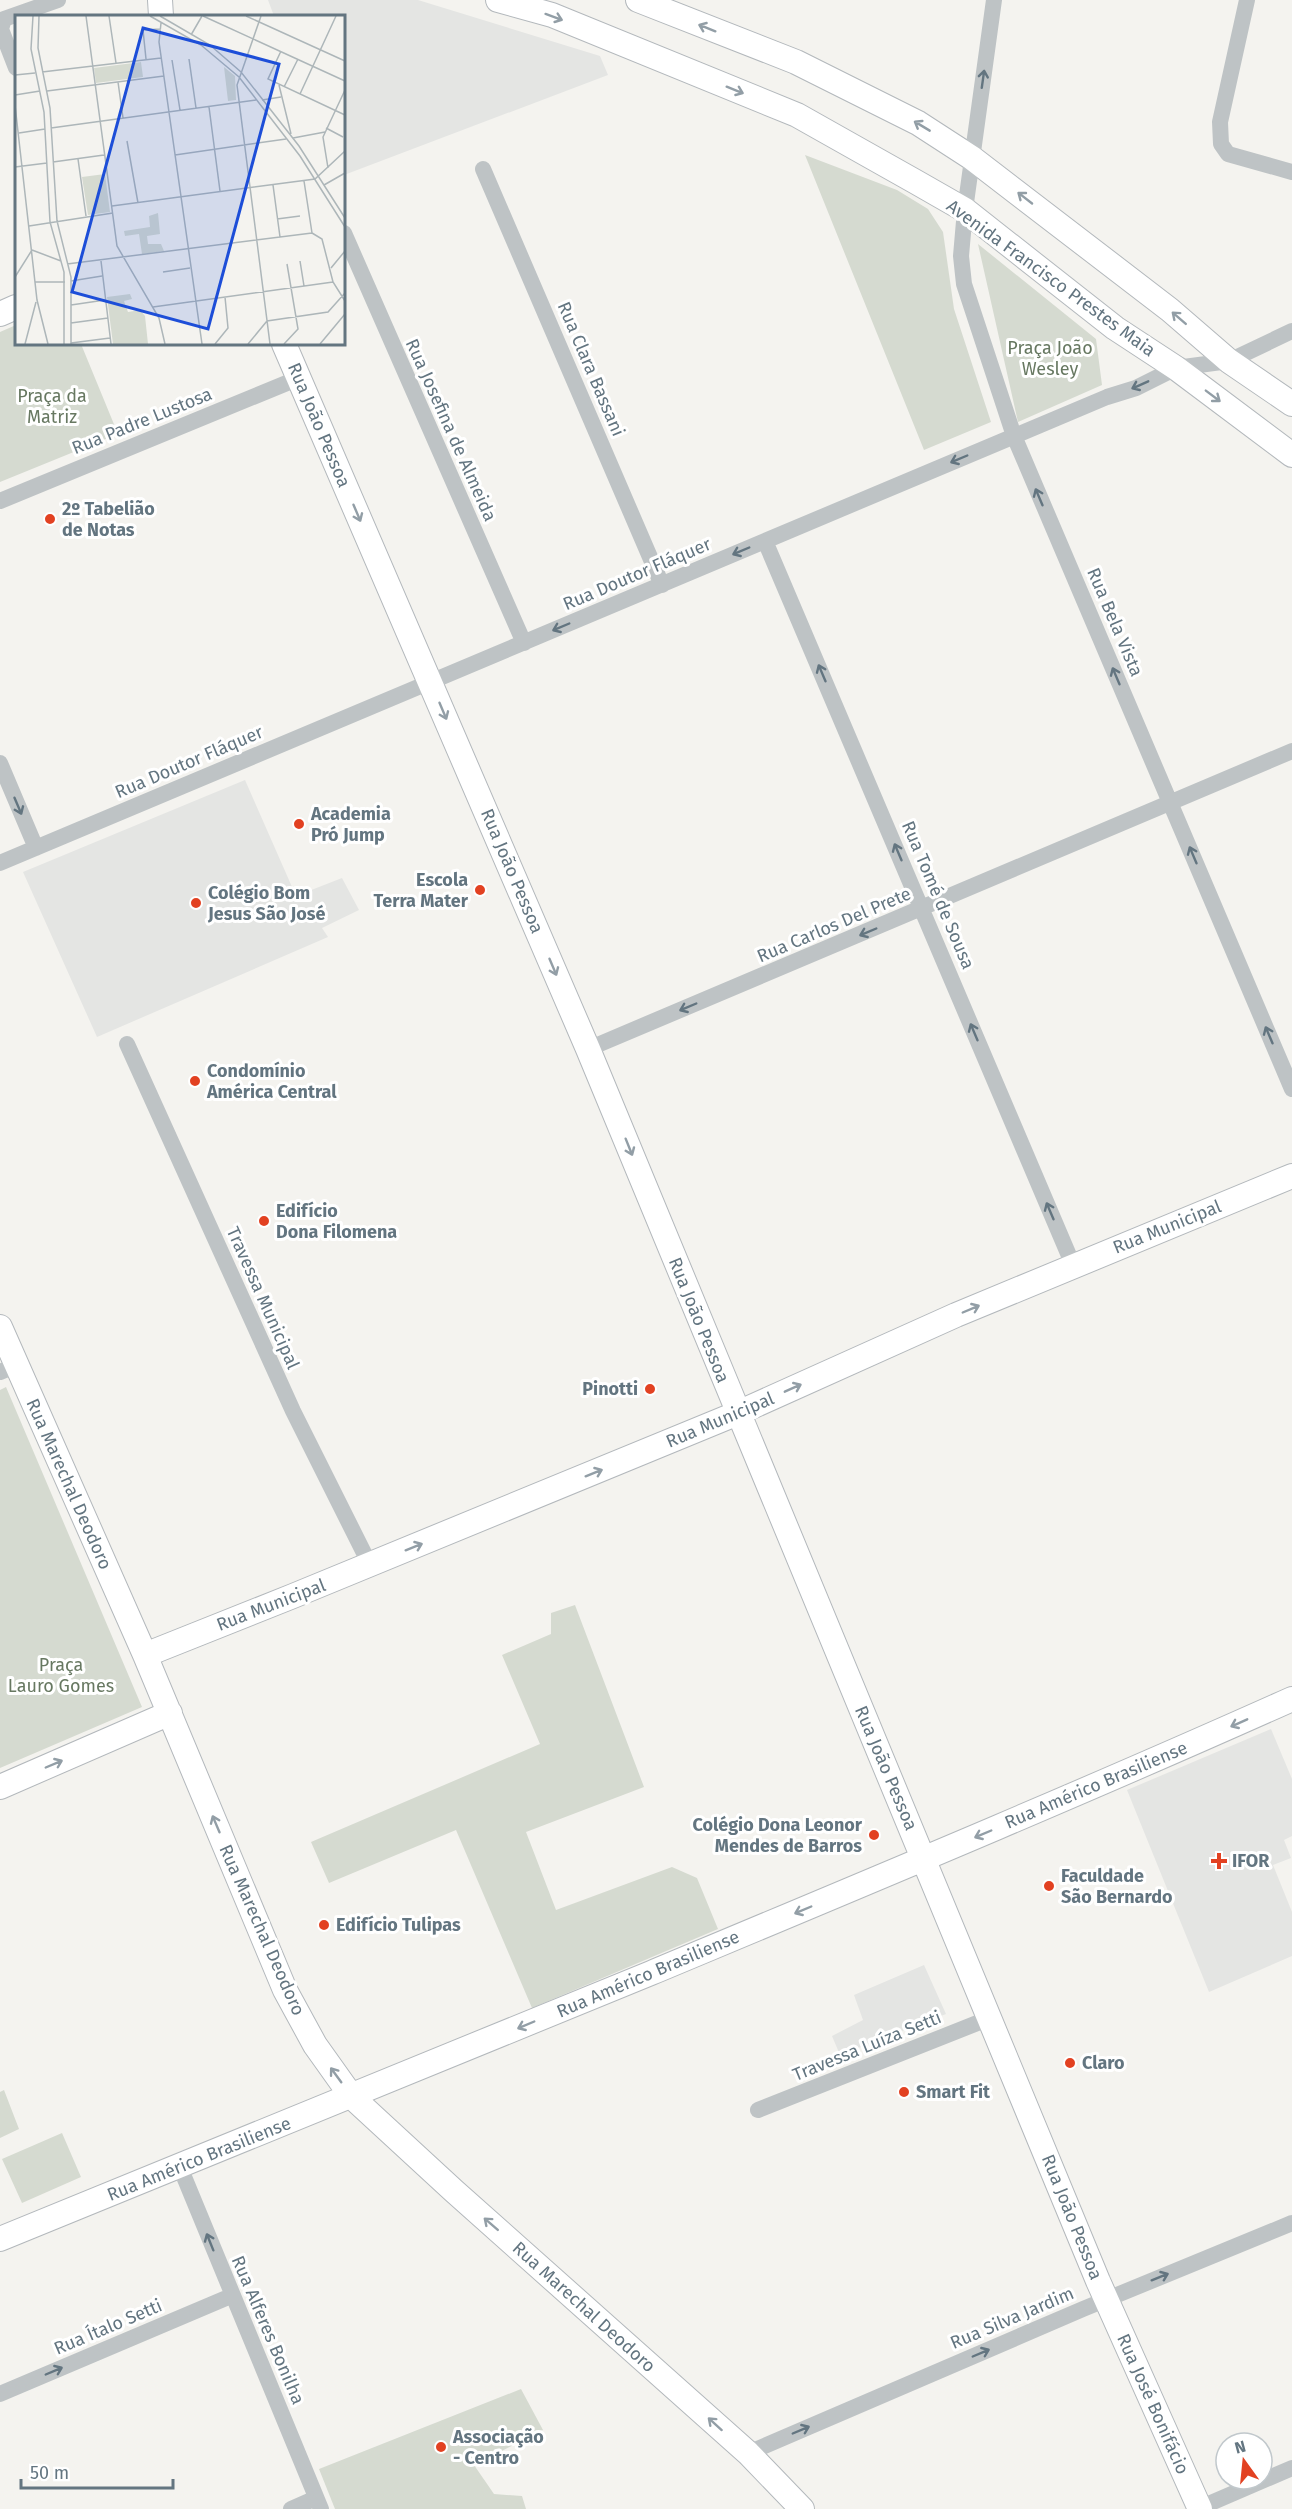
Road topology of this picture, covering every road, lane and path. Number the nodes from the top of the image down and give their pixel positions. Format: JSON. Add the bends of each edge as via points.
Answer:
{"nodes":[{"id":1,"x":58,"y":0,"type":"edge"},
{"id":2,"x":160,"y":0,"type":"edge"},
{"id":3,"x":498,"y":0,"type":"edge"},
{"id":4,"x":638,"y":0,"type":"edge"},
{"id":5,"x":994,"y":0,"type":"edge"},
{"id":6,"x":1247,"y":0,"type":"edge"},
{"id":7,"x":161,"y":15,"type":"edge"},
{"id":8,"x":15,"y":65,"type":"edge"},
{"id":9,"x":972,"y":158,"type":"junction"},
{"id":10,"x":483,"y":169,"type":"dead end"},
{"id":11,"x":1292,"y":172,"type":"edge"},
{"id":12,"x":965,"y":210,"type":"junction"},
{"id":13,"x":345,"y":234,"type":"edge"},
{"id":14,"x":15,"y":307,"type":"edge"},
{"id":15,"x":0,"y":314,"type":"edge"},
{"id":16,"x":1292,"y":331,"type":"edge"},
{"id":17,"x":284,"y":345,"type":"edge"},
{"id":18,"x":1229,"y":361,"type":"junction"},
{"id":19,"x":1176,"y":368,"type":"junction"},
{"id":20,"x":299,"y":378,"type":"junction"},
{"id":21,"x":1292,"y":404,"type":"edge"},
{"id":22,"x":1014,"y":436,"type":"junction"},
{"id":23,"x":1292,"y":455,"type":"edge"},
{"id":24,"x":0,"y":501,"type":"edge"},
{"id":25,"x":765,"y":541,"type":"junction"},
{"id":26,"x":662,"y":585,"type":"junction"},
{"id":27,"x":524,"y":643,"type":"junction"},
{"id":28,"x":430,"y":682,"type":"junction"},
{"id":29,"x":1292,"y":751,"type":"edge"},
{"id":30,"x":0,"y":763,"type":"edge"},
{"id":31,"x":1171,"y":803,"type":"junction"},
{"id":32,"x":36,"y":848,"type":"junction"},
{"id":33,"x":0,"y":863,"type":"edge"},
{"id":34,"x":922,"y":909,"type":"junction"},
{"id":35,"x":127,"y":1044,"type":"dead end"},
{"id":36,"x":588,"y":1049,"type":"junction"},
{"id":37,"x":1292,"y":1089,"type":"edge"},
{"id":38,"x":1292,"y":1176,"type":"edge"},
{"id":39,"x":1073,"y":1265,"type":"junction"},
{"id":40,"x":0,"y":1327,"type":"edge"},
{"id":41,"x":8,"y":1368,"type":"edge"},
{"id":42,"x":738,"y":1413,"type":"junction"},
{"id":43,"x":370,"y":1565,"type":"junction"},
{"id":44,"x":145,"y":1655,"type":"junction"},
{"id":45,"x":1292,"y":1699,"type":"edge"},
{"id":46,"x":170,"y":1713,"type":"junction"},
{"id":47,"x":0,"y":1787,"type":"edge"},
{"id":48,"x":925,"y":1859,"type":"junction"},
{"id":49,"x":990,"y":2018,"type":"junction"},
{"id":50,"x":352,"y":2097,"type":"junction"},
{"id":51,"x":758,"y":2110,"type":"dead end"},
{"id":52,"x":180,"y":2167,"type":"junction"},
{"id":53,"x":1292,"y":2223,"type":"edge"},
{"id":54,"x":0,"y":2239,"type":"edge"},
{"id":55,"x":231,"y":2296,"type":"junction"},
{"id":56,"x":1106,"y":2299,"type":"junction"},
{"id":57,"x":0,"y":2394,"type":"edge"},
{"id":58,"x":748,"y":2453,"type":"junction"},
{"id":59,"x":1292,"y":2468,"type":"edge"},
{"id":60,"x":319,"y":2503,"type":"edge"},
{"id":61,"x":291,"y":2509,"type":"edge"},
{"id":62,"x":802,"y":2509,"type":"edge"},
{"id":63,"x":1199,"y":2509,"type":"edge"}],
"edges":[{"from":1,"to":8,"type":"street","via":[[8,16],[2,23]]},
{"from":2,"to":7,"type":"street"},
{"from":3,"to":12,"type":"street","name":"Avenida Francisco Prestes Maia","one_way":true,"via":[[552,15],[797,115]]},
{"from":9,"to":4,"type":"street","one_way":true,"via":[[918,123],[796,62]]},
{"from":9,"to":5,"type":"street","name":"Rua Bela Vista","one_way":true},
{"from":6,"to":11,"type":"street","via":[[1220,122],[1221,144],[1228,154]]},
{"from":9,"to":12,"type":"street","name":"Rua Bela Vista"},
{"from":18,"to":9,"type":"street","one_way":true,"via":[[1170,310]]},
{"from":10,"to":26,"type":"street","name":"Rua Clara Bassani"},
{"from":12,"to":19,"type":"street","name":"Avenida Francisco Prestes Maia","via":[[1115,328]]},
{"from":12,"to":22,"type":"street","name":"Rua Bela Vista","via":[[961,256],[964,284]]},
{"from":13,"to":27,"type":"street","name":"Rua Josefina de Almeida"},
{"from":14,"to":15,"type":"street"},
{"from":16,"to":18,"type":"street","name":"Rua Doutor Fláquer"},
{"from":17,"to":20,"type":"street","name":"Rua João Pessoa"},
{"from":18,"to":19,"type":"street","name":"Rua Doutor Fláquer"},
{"from":18,"to":21,"type":"street"},
{"from":19,"to":22,"type":"street","name":"Rua Doutor Fláquer","one_way":true},
{"from":19,"to":23,"type":"street","name":"Avenida Francisco Prestes Maia","one_way":true},
{"from":20,"to":24,"type":"street","name":"Rua Padre Lustosa"},
{"from":20,"to":28,"type":"street","name":"Rua João Pessoa","one_way":true},
{"from":22,"to":25,"type":"street","name":"Rua Doutor Fláquer","one_way":true},
{"from":31,"to":22,"type":"street","name":"Rua Bela Vista","one_way":true},
{"from":25,"to":26,"type":"street","name":"Rua Doutor Fláquer","one_way":true},
{"from":34,"to":25,"type":"street","name":"Rua Tomé de Sousa","one_way":true},
{"from":26,"to":27,"type":"street","name":"Rua Doutor Fláquer","one_way":true},
{"from":27,"to":28,"type":"street","name":"Rua Doutor Fláquer"},
{"from":28,"to":32,"type":"street","name":"Rua Doutor Fláquer"},
{"from":28,"to":36,"type":"street","name":"Rua João Pessoa","one_way":true},
{"from":29,"to":31,"type":"street","name":"Rua Carlos Del Prete"},
{"from":30,"to":32,"type":"street","one_way":true},
{"from":31,"to":34,"type":"street","name":"Rua Carlos Del Prete"},
{"from":37,"to":31,"type":"street","name":"Rua Bela Vista","one_way":true},
{"from":32,"to":33,"type":"street","name":"Rua Doutor Fláquer"},
{"from":34,"to":36,"type":"street","name":"Rua Carlos Del Prete","one_way":true},
{"from":39,"to":34,"type":"street","name":"Rua Tomé de Sousa","one_way":true},
{"from":35,"to":43,"type":"street","name":"Travessa Municipal","via":[[293,1411]]},
{"from":36,"to":42,"type":"street","name":"Rua João Pessoa","one_way":true},
{"from":38,"to":39,"type":"street","name":"Rua Municipal"},
{"from":42,"to":39,"type":"street","name":"Rua Municipal","one_way":true},
{"from":40,"to":41,"type":"street","name":"Rua Marechal Deodoro"},
{"from":41,"to":44,"type":"street","name":"Rua Marechal Deodoro"},
{"from":43,"to":42,"type":"street","name":"Rua Municipal","one_way":true},
{"from":42,"to":48,"type":"street","name":"Rua João Pessoa"},
{"from":43,"to":44,"type":"street","name":"Rua Municipal"},
{"from":44,"to":46,"type":"street","name":"Rua Marechal Deodoro"},
{"from":45,"to":48,"type":"street","name":"Rua Américo Brasiliense","one_way":true},
{"from":47,"to":46,"type":"street","one_way":true},
{"from":50,"to":46,"type":"street","name":"Rua Marechal Deodoro","one_way":true,"via":[[315,2045],[285,1990]]},
{"from":48,"to":49,"type":"street","name":"Rua João Pessoa"},
{"from":48,"to":50,"type":"street","name":"Rua Américo Brasiliense","one_way":true},
{"from":49,"to":51,"type":"street","name":"Travessa Luíza Setti"},
{"from":49,"to":56,"type":"street","name":"Rua João Pessoa"},
{"from":50,"to":52,"type":"street","name":"Rua Américo Brasiliense"},
{"from":58,"to":50,"type":"street","name":"Rua Marechal Deodoro","one_way":true},
{"from":52,"to":54,"type":"street","name":"Rua Américo Brasiliense"},
{"from":55,"to":52,"type":"street","name":"Rua Alferes Bonilha","one_way":true},
{"from":56,"to":53,"type":"street","name":"Rua Silva Jardim","one_way":true},
{"from":57,"to":55,"type":"street","name":"Rua Ítalo Setti","one_way":true},
{"from":55,"to":60,"type":"street","name":"Rua Alferes Bonilha"},
{"from":58,"to":56,"type":"street","name":"Rua Silva Jardim","one_way":true},
{"from":56,"to":63,"type":"street","name":"Rua José Bonifácio"},
{"from":58,"to":62,"type":"street","name":"Rua Marechal Deodoro"},
{"from":59,"to":63,"type":"street"},
{"from":60,"to":61,"type":"street"}]}
